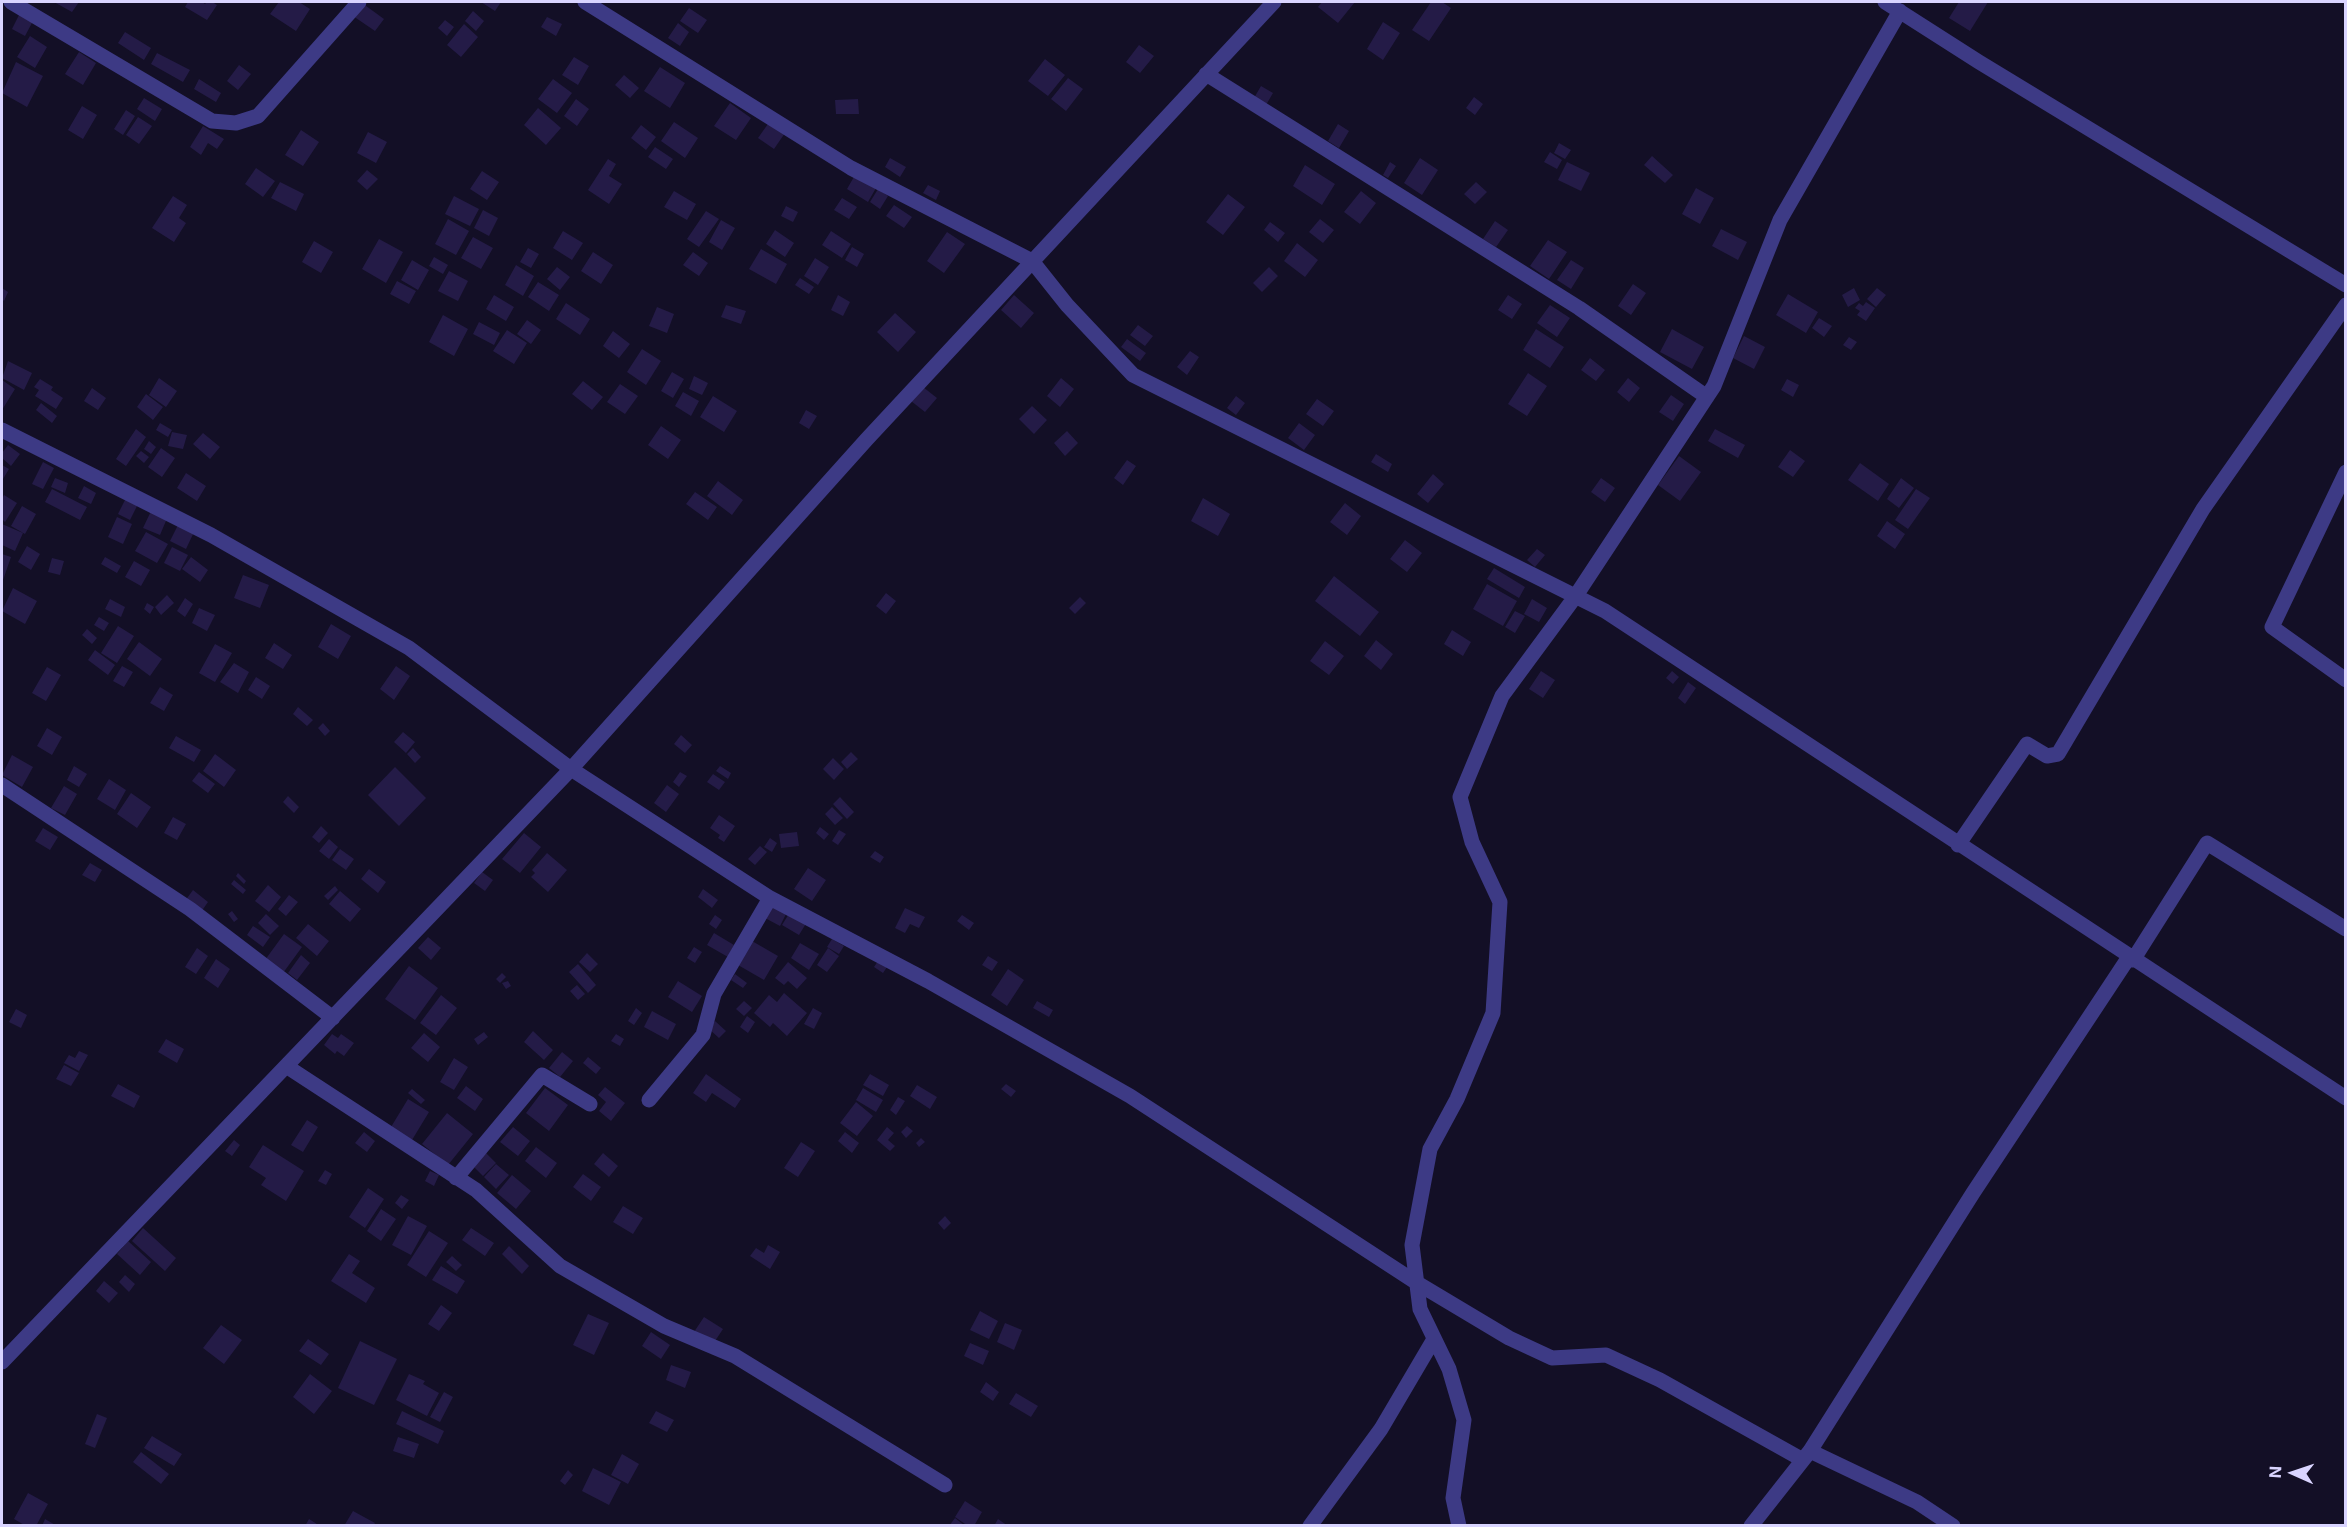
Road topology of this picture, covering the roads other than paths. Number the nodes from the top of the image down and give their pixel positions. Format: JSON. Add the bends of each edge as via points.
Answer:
{"nodes":[{"id":1,"x":11,"y":2,"type":"edge"},
{"id":2,"x":359,"y":2,"type":"edge"},
{"id":3,"x":585,"y":2,"type":"edge"},
{"id":4,"x":1274,"y":2,"type":"edge"},
{"id":5,"x":1885,"y":2,"type":"edge"},
{"id":6,"x":1900,"y":11,"type":"junction"},
{"id":7,"x":1206,"y":74,"type":"junction"},
{"id":8,"x":1032,"y":261,"type":"junction"},
{"id":9,"x":2346,"y":285,"type":"edge"},
{"id":10,"x":2346,"y":305,"type":"edge"},
{"id":11,"x":1707,"y":398,"type":"junction"},
{"id":12,"x":2,"y":430,"type":"edge"},
{"id":13,"x":2346,"y":472,"type":"edge"},
{"id":14,"x":1575,"y":597,"type":"junction"},
{"id":15,"x":2346,"y":680,"type":"edge"},
{"id":16,"x":570,"y":769,"type":"junction"},
{"id":17,"x":2,"y":785,"type":"edge"},
{"id":18,"x":1958,"y":844,"type":"junction"},
{"id":19,"x":770,"y":898,"type":"junction"},
{"id":20,"x":2346,"y":929,"type":"edge"},
{"id":21,"x":2131,"y":958,"type":"junction"},
{"id":22,"x":333,"y":1018,"type":"junction"},
{"id":23,"x":286,"y":1066,"type":"junction"},
{"id":24,"x":2346,"y":1098,"type":"edge"},
{"id":25,"x":649,"y":1100,"type":"dead end"},
{"id":26,"x":590,"y":1104,"type":"dead end"},
{"id":27,"x":456,"y":1178,"type":"junction"},
{"id":28,"x":1417,"y":1282,"type":"junction"},
{"id":29,"x":1434,"y":1339,"type":"junction"},
{"id":30,"x":2,"y":1362,"type":"edge"},
{"id":31,"x":1806,"y":1455,"type":"junction"},
{"id":32,"x":945,"y":1485,"type":"dead end"},
{"id":33,"x":1310,"y":1526,"type":"edge"},
{"id":34,"x":1459,"y":1526,"type":"edge"},
{"id":35,"x":1751,"y":1526,"type":"edge"},
{"id":36,"x":1953,"y":1526,"type":"edge"}],
"edges":[{"from":1,"to":2,"type":"street","via":[[212,121],[236,123],[258,116]]},
{"from":3,"to":8,"type":"street","via":[[851,168]]},
{"from":4,"to":7,"type":"street"},
{"from":5,"to":6,"type":"street"},
{"from":6,"to":9,"type":"street"},
{"from":6,"to":11,"type":"street","via":[[1780,220]]},
{"from":7,"to":8,"type":"street"},
{"from":7,"to":11,"type":"street","via":[[1579,308]]},
{"from":8,"to":14,"type":"street","via":[[1133,375]]},
{"from":8,"to":16,"type":"street"},
{"from":10,"to":18,"type":"street","via":[[2203,508],[2058,754],[2047,756],[2027,744]]},
{"from":11,"to":14,"type":"street"},
{"from":12,"to":16,"type":"street","via":[[211,535],[409,648]]},
{"from":13,"to":15,"type":"street","via":[[2272,627]]},
{"from":14,"to":18,"type":"street","via":[[1605,611]]},
{"from":14,"to":28,"type":"street","via":[[1502,696],[1460,797],[1472,842],[1500,902],[1493,1014],[1457,1099],[1430,1149],[1412,1245]]},
{"from":16,"to":19,"type":"street"},
{"from":16,"to":22,"type":"street"},
{"from":17,"to":22,"type":"street","via":[[190,909]]},
{"from":18,"to":21,"type":"street"},
{"from":19,"to":25,"type":"street","via":[[714,994],[703,1035]]},
{"from":19,"to":28,"type":"street","via":[[928,981],[1130,1096]]},
{"from":20,"to":21,"type":"street","via":[[2207,843]]},
{"from":21,"to":24,"type":"street"},
{"from":21,"to":31,"type":"street","via":[[1973,1193]]},
{"from":22,"to":23,"type":"street"},
{"from":23,"to":27,"type":"street"},
{"from":23,"to":30,"type":"street"},
{"from":26,"to":27,"type":"street","via":[[542,1075]]},
{"from":27,"to":32,"type":"street","via":[[476,1190],[560,1266],[664,1326],[735,1356]]},
{"from":28,"to":29,"type":"street","via":[[1420,1309]]},
{"from":28,"to":31,"type":"street","via":[[1509,1338],[1552,1358],[1606,1355]]},
{"from":29,"to":33,"type":"street","via":[[1381,1429]]},
{"from":29,"to":34,"type":"street","via":[[1449,1369],[1464,1420],[1453,1498]]},
{"from":31,"to":35,"type":"street"},
{"from":31,"to":36,"type":"street","via":[[1917,1502]]}]}
